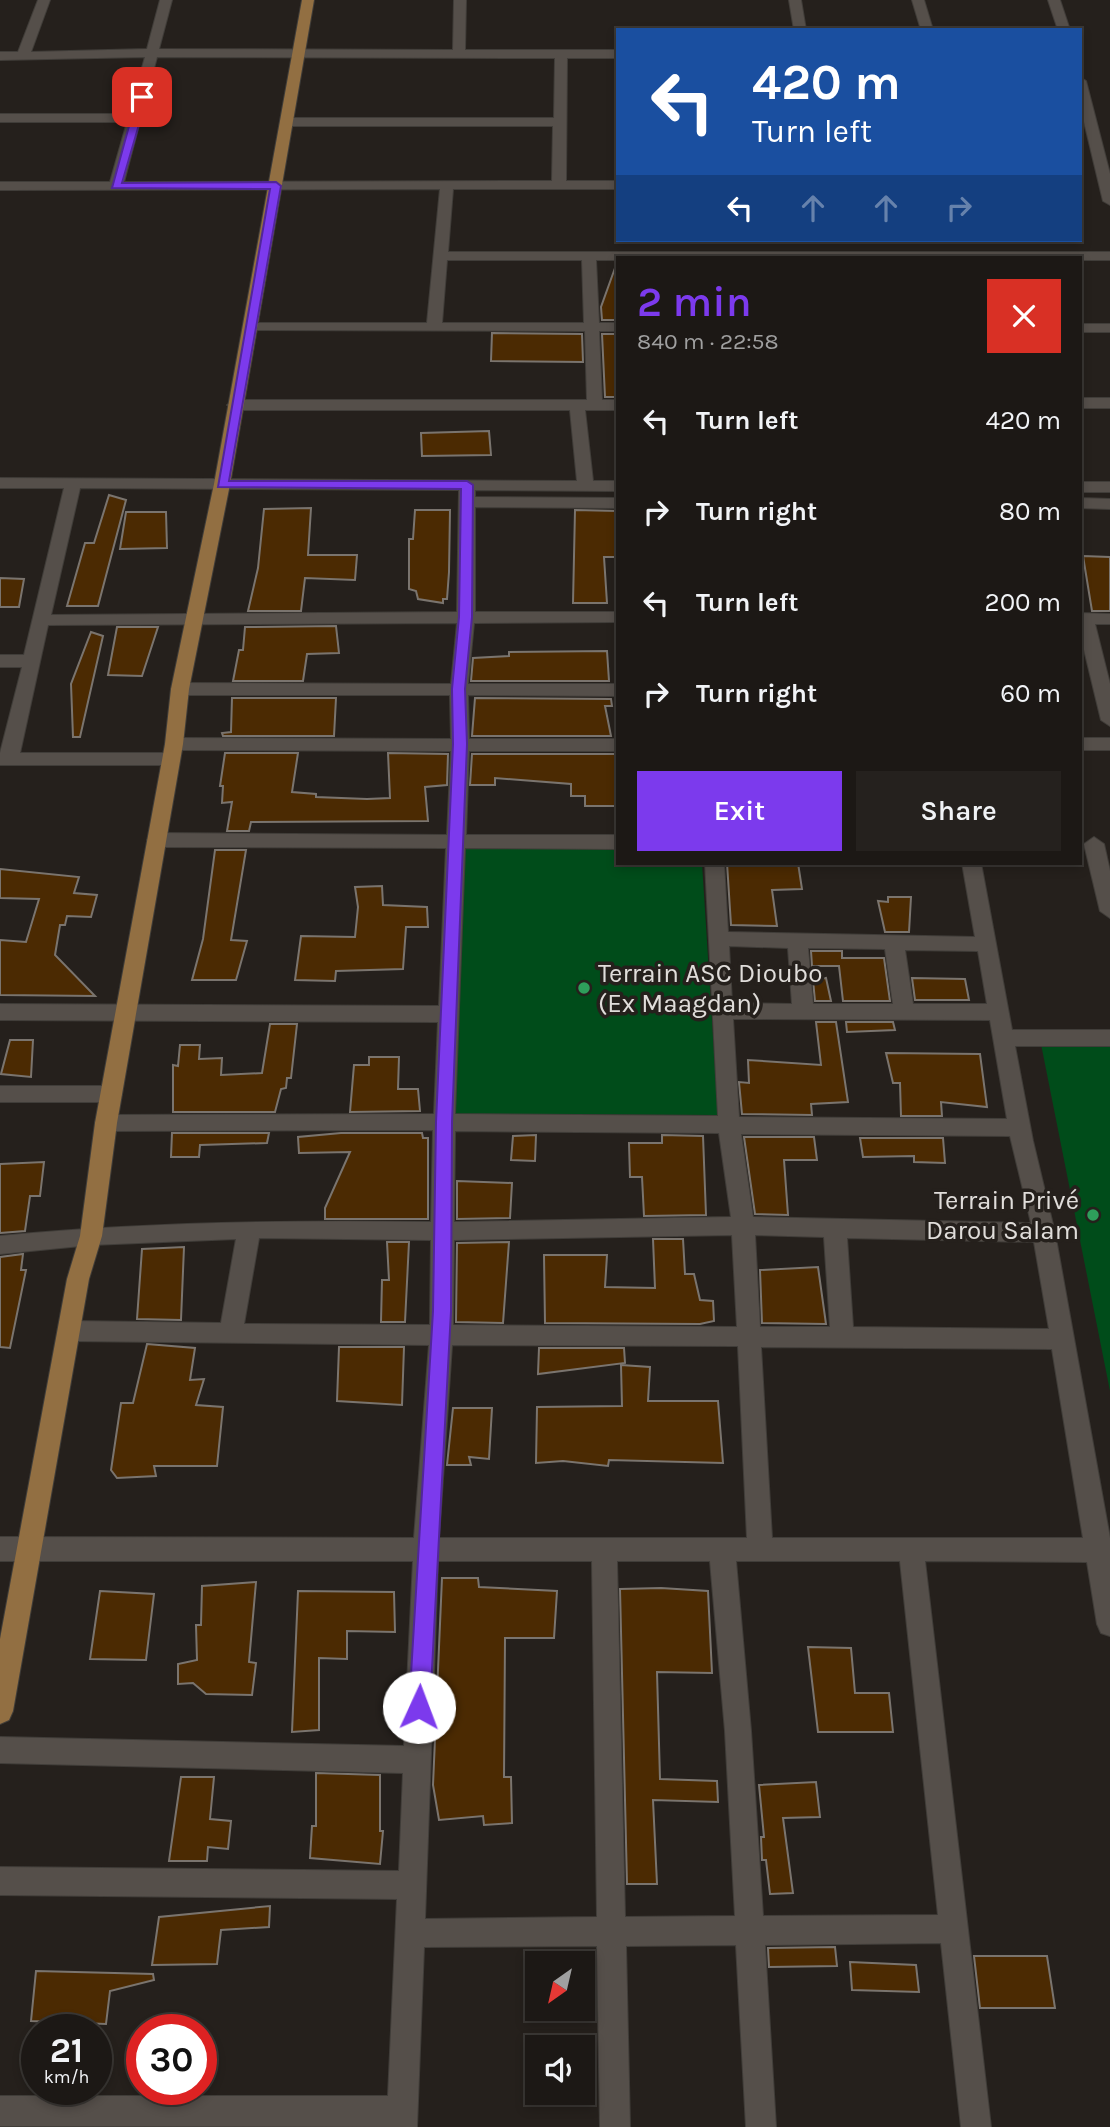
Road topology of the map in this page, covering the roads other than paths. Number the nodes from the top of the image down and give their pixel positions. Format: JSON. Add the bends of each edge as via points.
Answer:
{"nodes":[{"id":1,"x":44,"y":0,"type":"edge"},
{"id":2,"x":166,"y":0,"type":"edge"},
{"id":3,"x":308,"y":0,"type":"edge"},
{"id":4,"x":460,"y":0,"type":"edge"},
{"id":5,"x":795,"y":0,"type":"edge"},
{"id":6,"x":918,"y":0,"type":"edge"},
{"id":7,"x":1054,"y":0,"type":"edge"},
{"id":8,"x":800,"y":28,"type":"edge"},
{"id":9,"x":926,"y":28,"type":"edge"},
{"id":10,"x":1063,"y":28,"type":"edge"},
{"id":11,"x":155,"y":53,"type":"junction"},
{"id":12,"x":299,"y":53,"type":"junction"},
{"id":13,"x":459,"y":54,"type":"junction"},
{"id":14,"x":561,"y":54,"type":"junction"},
{"id":15,"x":616,"y":54,"type":"edge"},
{"id":16,"x":0,"y":56,"type":"edge"},
{"id":17,"x":23,"y":56,"type":"junction"},
{"id":18,"x":1082,"y":89,"type":"edge"},
{"id":19,"x":0,"y":118,"type":"edge"},
{"id":20,"x":136,"y":118,"type":"junction"},
{"id":21,"x":1090,"y":120,"type":"edge"},
{"id":22,"x":288,"y":122,"type":"junction"},
{"id":23,"x":561,"y":122,"type":"junction"},
{"id":24,"x":616,"y":185,"type":"edge"},
{"id":25,"x":0,"y":186,"type":"edge"},
{"id":26,"x":116,"y":186,"type":"junction"},
{"id":27,"x":276,"y":186,"type":"junction"},
{"id":28,"x":447,"y":186,"type":"junction"},
{"id":29,"x":559,"y":186,"type":"junction"},
{"id":30,"x":1109,"y":192,"type":"edge"},
{"id":31,"x":988,"y":242,"type":"edge"},
{"id":32,"x":439,"y":256,"type":"junction"},
{"id":33,"x":992,"y":256,"type":"joint"},
{"id":34,"x":1110,"y":256,"type":"edge"},
{"id":35,"x":589,"y":257,"type":"junction"},
{"id":36,"x":616,"y":257,"type":"edge"},
{"id":37,"x":250,"y":327,"type":"junction"},
{"id":38,"x":434,"y":327,"type":"junction"},
{"id":39,"x":593,"y":327,"type":"junction"},
{"id":40,"x":616,"y":327,"type":"edge"},
{"id":41,"x":1082,"y":328,"type":"edge"},
{"id":42,"x":1110,"y":328,"type":"edge"},
{"id":43,"x":1110,"y":403,"type":"edge"},
{"id":44,"x":1082,"y":404,"type":"edge"},
{"id":45,"x":235,"y":405,"type":"junction"},
{"id":46,"x":577,"y":405,"type":"junction"},
{"id":47,"x":595,"y":405,"type":"junction"},
{"id":48,"x":616,"y":405,"type":"edge"},
{"id":49,"x":73,"y":482,"type":"junction"},
{"id":50,"x":0,"y":483,"type":"edge"},
{"id":51,"x":222,"y":484,"type":"junction"},
{"id":52,"x":585,"y":485,"type":"junction"},
{"id":53,"x":616,"y":485,"type":"edge"},
{"id":54,"x":1082,"y":487,"type":"edge"},
{"id":55,"x":1110,"y":487,"type":"edge"},
{"id":56,"x":467,"y":493,"type":"junction"},
{"id":57,"x":616,"y":503,"type":"edge"},
{"id":58,"x":1082,"y":503,"type":"edge"},
{"id":59,"x":1110,"y":504,"type":"edge"},
{"id":60,"x":466,"y":617,"type":"junction"},
{"id":61,"x":616,"y":617,"type":"edge"},
{"id":62,"x":197,"y":618,"type":"junction"},
{"id":63,"x":1082,"y":618,"type":"edge"},
{"id":64,"x":1110,"y":619,"type":"edge"},
{"id":65,"x":41,"y":621,"type":"junction"},
{"id":66,"x":0,"y":661,"type":"edge"},
{"id":67,"x":32,"y":661,"type":"junction"},
{"id":68,"x":180,"y":689,"type":"junction"},
{"id":69,"x":458,"y":689,"type":"junction"},
{"id":70,"x":616,"y":690,"type":"edge"},
{"id":71,"x":1110,"y":720,"type":"edge"},
{"id":72,"x":460,"y":744,"type":"junction"},
{"id":73,"x":1082,"y":744,"type":"edge"},
{"id":74,"x":1110,"y":744,"type":"edge"},
{"id":75,"x":616,"y":745,"type":"edge"},
{"id":76,"x":173,"y":751,"type":"junction"},
{"id":77,"x":5,"y":759,"type":"edge"},
{"id":78,"x":157,"y":840,"type":"junction"},
{"id":79,"x":456,"y":841,"type":"junction"},
{"id":80,"x":616,"y":842,"type":"edge"},
{"id":81,"x":1095,"y":844,"type":"edge"},
{"id":82,"x":715,"y":865,"type":"edge"},
{"id":83,"x":972,"y":865,"type":"edge"},
{"id":84,"x":1110,"y":911,"type":"edge"},
{"id":85,"x":717,"y":939,"type":"junction"},
{"id":86,"x":797,"y":941,"type":"junction"},
{"id":87,"x":894,"y":942,"type":"junction"},
{"id":88,"x":987,"y":944,"type":"junction"},
{"id":89,"x":722,"y":1011,"type":"junction"},
{"id":90,"x":803,"y":1011,"type":"junction"},
{"id":91,"x":0,"y":1012,"type":"edge"},
{"id":92,"x":904,"y":1012,"type":"junction"},
{"id":93,"x":999,"y":1012,"type":"junction"},
{"id":94,"x":126,"y":1013,"type":"junction"},
{"id":95,"x":449,"y":1014,"type":"junction"},
{"id":96,"x":1004,"y":1038,"type":"junction"},
{"id":97,"x":1110,"y":1038,"type":"edge"},
{"id":98,"x":0,"y":1094,"type":"edge"},
{"id":99,"x":111,"y":1094,"type":"junction"},
{"id":100,"x":444,"y":1122,"type":"junction"},
{"id":101,"x":106,"y":1124,"type":"junction"},
{"id":102,"x":729,"y":1125,"type":"junction"},
{"id":103,"x":1020,"y":1128,"type":"junction"},
{"id":104,"x":743,"y":1226,"type":"junction"},
{"id":105,"x":835,"y":1227,"type":"junction"},
{"id":106,"x":249,"y":1229,"type":"junction"},
{"id":107,"x":445,"y":1231,"type":"junction"},
{"id":108,"x":1044,"y":1233,"type":"junction"},
{"id":109,"x":91,"y":1236,"type":"junction"},
{"id":110,"x":0,"y":1245,"type":"edge"},
{"id":111,"x":70,"y":1331,"type":"junction"},
{"id":112,"x":230,"y":1334,"type":"junction"},
{"id":113,"x":747,"y":1335,"type":"junction"},
{"id":114,"x":441,"y":1337,"type":"junction"},
{"id":115,"x":842,"y":1337,"type":"junction"},
{"id":116,"x":1061,"y":1339,"type":"junction"},
{"id":117,"x":760,"y":1548,"type":"junction"},
{"id":118,"x":911,"y":1548,"type":"junction"},
{"id":119,"x":0,"y":1549,"type":"edge"},
{"id":120,"x":426,"y":1549,"type":"junction"},
{"id":121,"x":604,"y":1549,"type":"junction"},
{"id":122,"x":722,"y":1549,"type":"junction"},
{"id":123,"x":29,"y":1550,"type":"junction"},
{"id":124,"x":1103,"y":1550,"type":"edge"},
{"id":125,"x":1110,"y":1624,"type":"edge"},
{"id":126,"x":0,"y":1711,"type":"edge"},
{"id":127,"x":0,"y":1750,"type":"edge"},
{"id":128,"x":417,"y":1760,"type":"junction"},
{"id":129,"x":0,"y":1881,"type":"edge"},
{"id":130,"x":412,"y":1885,"type":"junction"},
{"id":131,"x":953,"y":1929,"type":"junction"},
{"id":132,"x":749,"y":1930,"type":"junction"},
{"id":133,"x":611,"y":1931,"type":"junction"},
{"id":134,"x":410,"y":1933,"type":"junction"},
{"id":135,"x":0,"y":2111,"type":"edge"},
{"id":136,"x":402,"y":2119,"type":"edge"},
{"id":137,"x":615,"y":2127,"type":"edge"},
{"id":138,"x":761,"y":2127,"type":"edge"},
{"id":139,"x":976,"y":2127,"type":"edge"}],
"edges":[{"from":1,"to":17,"type":"street"},
{"from":2,"to":11,"type":"street"},
{"from":3,"to":12,"type":"main road"},
{"from":4,"to":13,"type":"street"},
{"from":5,"to":8,"type":"street"},
{"from":6,"to":9,"type":"street"},
{"from":7,"to":10,"type":"street"},
{"from":11,"to":12,"type":"street"},
{"from":11,"to":17,"type":"street"},
{"from":11,"to":20,"type":"street"},
{"from":12,"to":13,"type":"street"},
{"from":12,"to":22,"type":"main road"},
{"from":13,"to":14,"type":"street"},
{"from":14,"to":15,"type":"street"},
{"from":14,"to":23,"type":"street"},
{"from":16,"to":17,"type":"street"},
{"from":18,"to":21,"type":"street"},
{"from":19,"to":20,"type":"street"},
{"from":20,"to":26,"type":"street"},
{"from":21,"to":30,"type":"street"},
{"from":22,"to":23,"type":"street"},
{"from":22,"to":27,"type":"main road"},
{"from":23,"to":29,"type":"street"},
{"from":24,"to":29,"type":"street"},
{"from":25,"to":26,"type":"street"},
{"from":26,"to":27,"type":"street"},
{"from":27,"to":28,"type":"street"},
{"from":27,"to":37,"type":"main road"},
{"from":28,"to":29,"type":"street"},
{"from":28,"to":32,"type":"street"},
{"from":31,"to":33,"type":"street"},
{"from":32,"to":35,"type":"street"},
{"from":32,"to":38,"type":"street"},
{"from":33,"to":34,"type":"street"},
{"from":35,"to":36,"type":"street"},
{"from":35,"to":39,"type":"street"},
{"from":37,"to":38,"type":"street"},
{"from":37,"to":45,"type":"main road"},
{"from":38,"to":39,"type":"street"},
{"from":39,"to":40,"type":"street"},
{"from":39,"to":47,"type":"street"},
{"from":41,"to":42,"type":"street"},
{"from":43,"to":44,"type":"street"},
{"from":45,"to":46,"type":"street"},
{"from":45,"to":51,"type":"main road"},
{"from":46,"to":47,"type":"street"},
{"from":46,"to":52,"type":"street"},
{"from":47,"to":48,"type":"street"},
{"from":49,"to":50,"type":"street"},
{"from":49,"to":51,"type":"street"},
{"from":49,"to":65,"type":"street"},
{"from":51,"to":56,"type":"street"},
{"from":51,"to":62,"type":"main road"},
{"from":52,"to":53,"type":"street"},
{"from":52,"to":56,"type":"street"},
{"from":54,"to":55,"type":"street"},
{"from":56,"to":57,"type":"street"},
{"from":56,"to":60,"type":"street"},
{"from":58,"to":59,"type":"street"},
{"from":60,"to":61,"type":"street"},
{"from":60,"to":62,"type":"street"},
{"from":60,"to":69,"type":"street"},
{"from":62,"to":65,"type":"street"},
{"from":62,"to":68,"type":"main road"},
{"from":63,"to":64,"type":"street"},
{"from":63,"to":71,"type":"street"},
{"from":65,"to":67,"type":"street"},
{"from":66,"to":67,"type":"street"},
{"from":67,"to":77,"type":"street"},
{"from":68,"to":69,"type":"street"},
{"from":68,"to":76,"type":"main road"},
{"from":69,"to":70,"type":"street"},
{"from":69,"to":72,"type":"street"},
{"from":72,"to":75,"type":"street"},
{"from":72,"to":76,"type":"street"},
{"from":72,"to":79,"type":"street"},
{"from":73,"to":74,"type":"street"},
{"from":76,"to":77,"type":"street"},
{"from":76,"to":78,"type":"main road"},
{"from":78,"to":79,"type":"street"},
{"from":78,"to":94,"type":"main road"},
{"from":79,"to":80,"type":"street"},
{"from":79,"to":95,"type":"street"},
{"from":81,"to":84,"type":"street"},
{"from":82,"to":85,"type":"street"},
{"from":83,"to":88,"type":"street"},
{"from":85,"to":86,"type":"street"},
{"from":85,"to":89,"type":"street"},
{"from":86,"to":87,"type":"street"},
{"from":86,"to":90,"type":"street"},
{"from":87,"to":88,"type":"street"},
{"from":87,"to":92,"type":"street"},
{"from":88,"to":93,"type":"street"},
{"from":89,"to":90,"type":"street"},
{"from":89,"to":102,"type":"street"},
{"from":90,"to":92,"type":"street"},
{"from":91,"to":94,"type":"street"},
{"from":92,"to":93,"type":"street"},
{"from":93,"to":96,"type":"street"},
{"from":94,"to":95,"type":"street"},
{"from":94,"to":99,"type":"main road"},
{"from":95,"to":100,"type":"street"},
{"from":96,"to":97,"type":"street"},
{"from":96,"to":103,"type":"street"},
{"from":98,"to":99,"type":"street"},
{"from":99,"to":101,"type":"main road"},
{"from":100,"to":101,"type":"street"},
{"from":100,"to":102,"type":"street"},
{"from":100,"to":107,"type":"street"},
{"from":101,"to":109,"type":"main road"},
{"from":102,"to":103,"type":"street"},
{"from":102,"to":104,"type":"street"},
{"from":103,"to":108,"type":"street"},
{"from":104,"to":105,"type":"street"},
{"from":104,"to":107,"type":"street"},
{"from":104,"to":113,"type":"street"},
{"from":105,"to":108,"type":"street"},
{"from":105,"to":115,"type":"street"},
{"from":106,"to":107,"type":"street"},
{"from":106,"to":109,"type":"street"},
{"from":106,"to":112,"type":"street"},
{"from":107,"to":114,"type":"street"},
{"from":108,"to":116,"type":"street"},
{"from":109,"to":110,"type":"street"},
{"from":109,"to":111,"type":"main road"},
{"from":111,"to":112,"type":"street"},
{"from":111,"to":123,"type":"main road"},
{"from":112,"to":114,"type":"street"},
{"from":113,"to":114,"type":"street"},
{"from":113,"to":115,"type":"street"},
{"from":113,"to":117,"type":"street"},
{"from":114,"to":120,"type":"street"},
{"from":115,"to":116,"type":"street"},
{"from":116,"to":124,"type":"street"},
{"from":117,"to":118,"type":"street"},
{"from":117,"to":122,"type":"street"},
{"from":118,"to":124,"type":"street"},
{"from":118,"to":131,"type":"street"},
{"from":119,"to":123,"type":"street"},
{"from":120,"to":121,"type":"street"},
{"from":120,"to":123,"type":"street"},
{"from":120,"to":128,"type":"street"},
{"from":121,"to":122,"type":"street"},
{"from":121,"to":133,"type":"street"},
{"from":122,"to":132,"type":"street"},
{"from":123,"to":126,"type":"main road"},
{"from":124,"to":125,"type":"street"},
{"from":127,"to":128,"type":"street"},
{"from":128,"to":130,"type":"street"},
{"from":129,"to":130,"type":"street"},
{"from":130,"to":134,"type":"street"},
{"from":131,"to":132,"type":"street"},
{"from":131,"to":139,"type":"street"},
{"from":132,"to":133,"type":"street"},
{"from":132,"to":138,"type":"street"},
{"from":133,"to":134,"type":"street"},
{"from":133,"to":137,"type":"street"},
{"from":134,"to":136,"type":"street"},
{"from":135,"to":136,"type":"street"}]}
